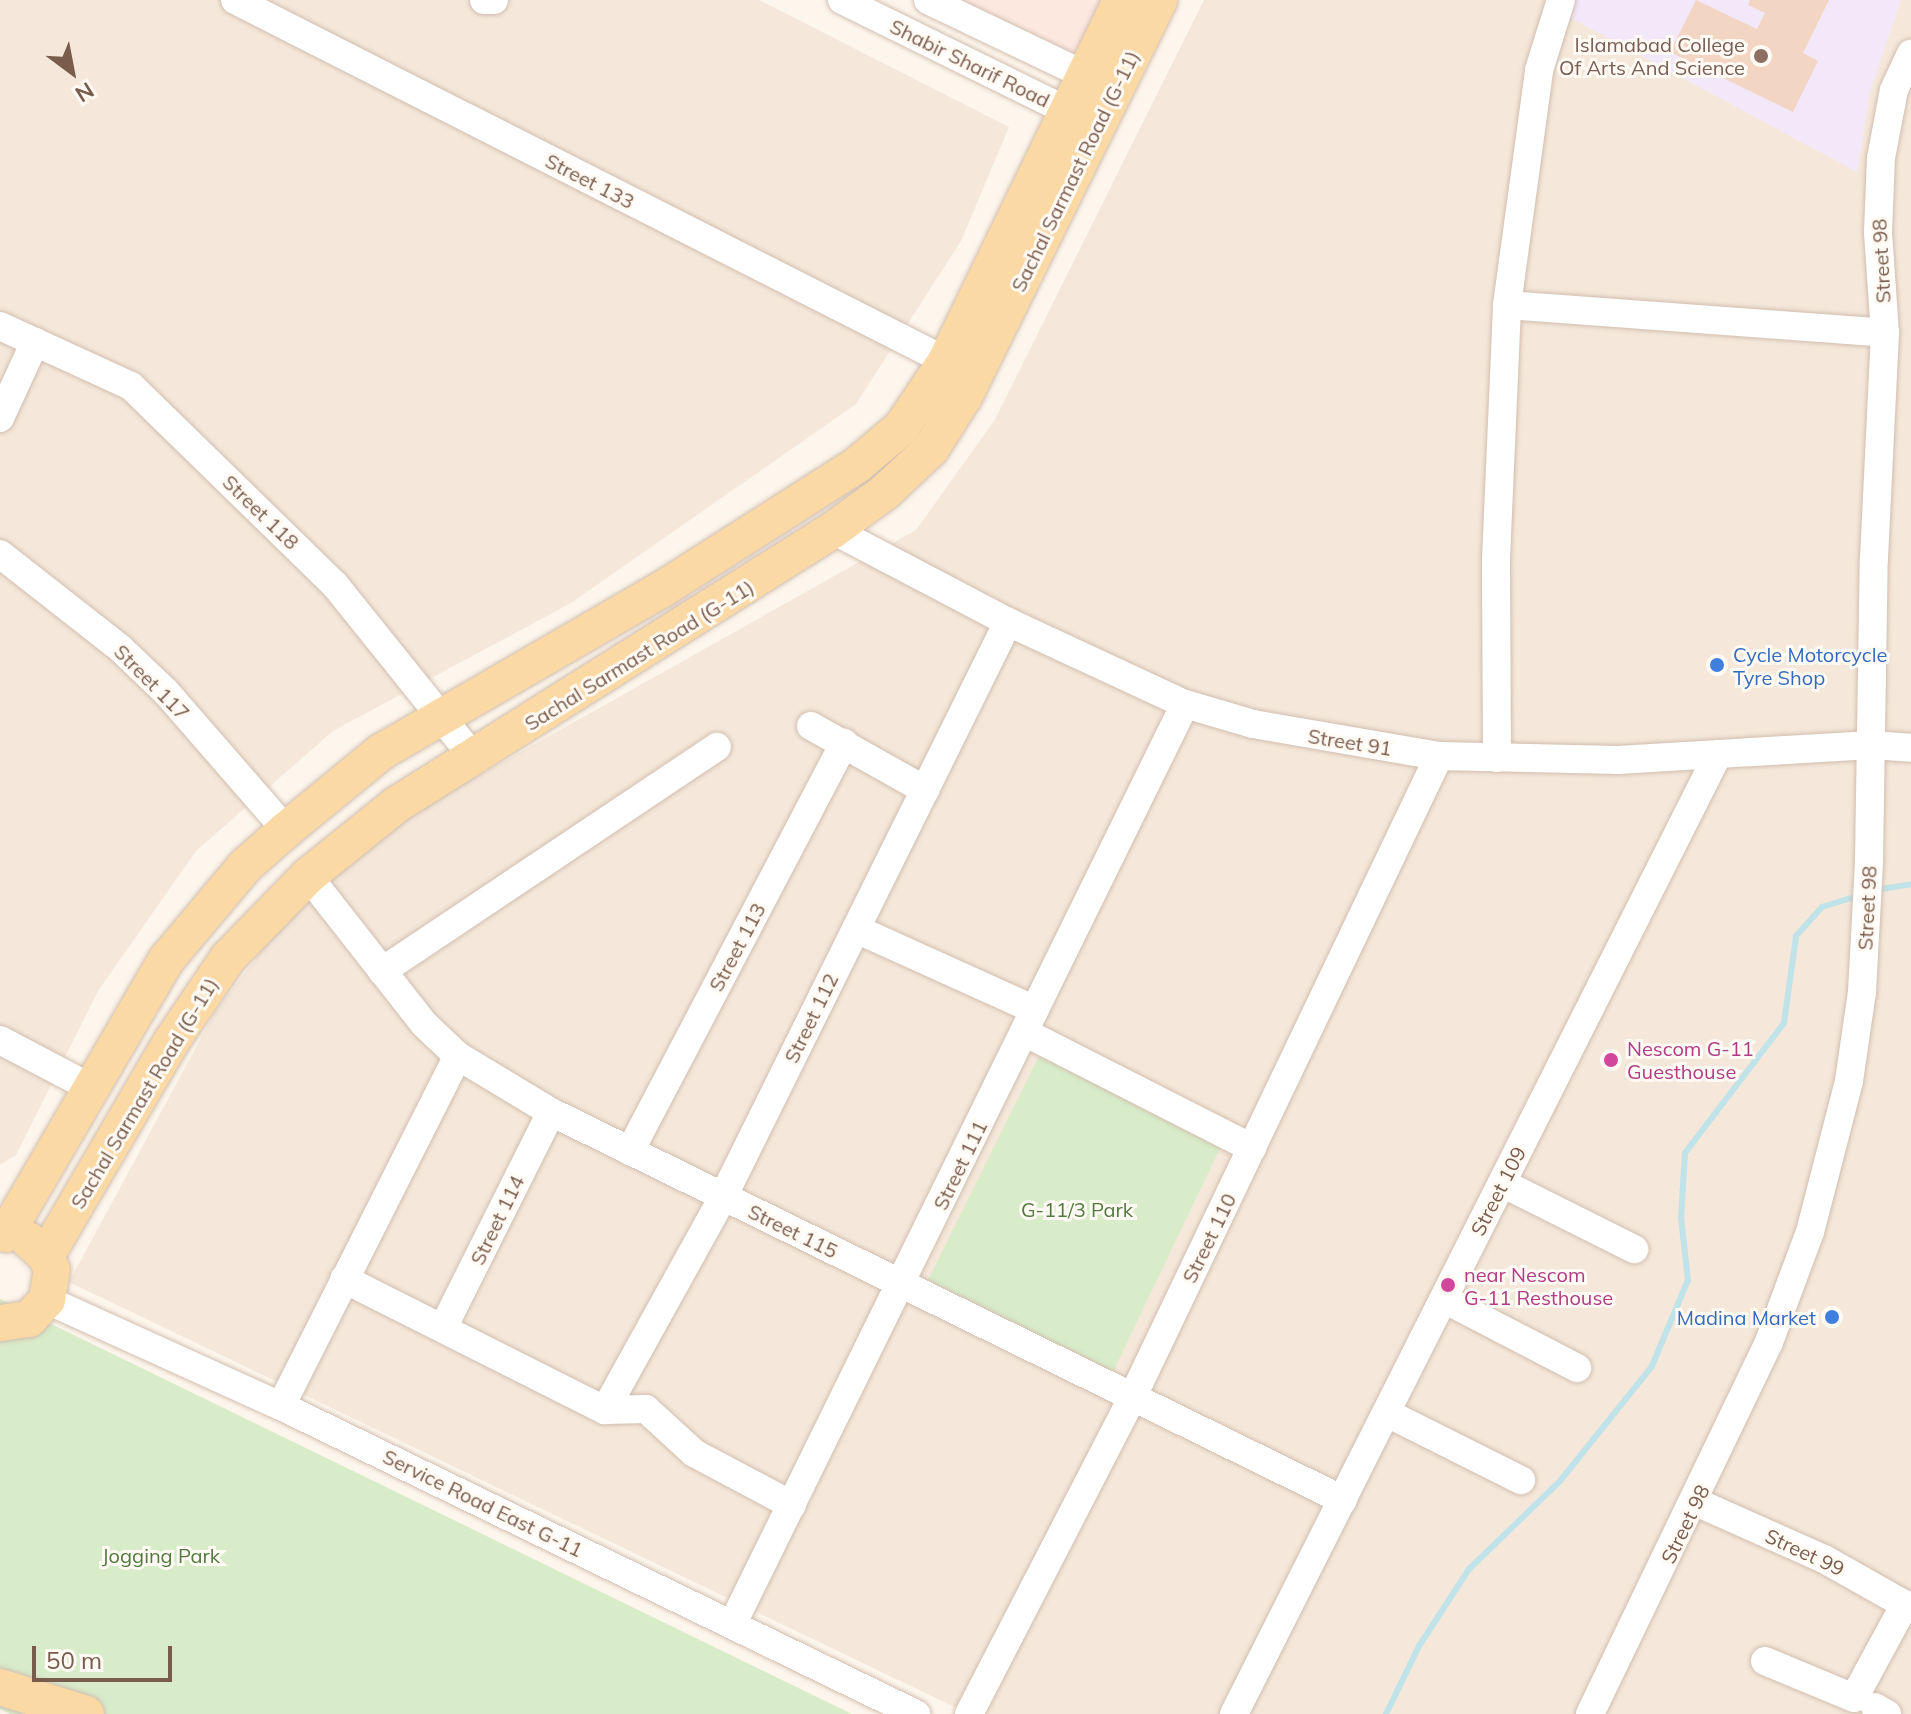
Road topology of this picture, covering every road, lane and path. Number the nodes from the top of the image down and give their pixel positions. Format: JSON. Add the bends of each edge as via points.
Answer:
{"nodes":[{"id":1,"x":235,"y":0,"type":"edge"},
{"id":2,"x":484,"y":0,"type":"edge"},
{"id":3,"x":494,"y":0,"type":"edge"},
{"id":4,"x":842,"y":0,"type":"edge"},
{"id":5,"x":909,"y":0,"type":"edge"},
{"id":6,"x":928,"y":0,"type":"edge"},
{"id":7,"x":1121,"y":0,"type":"edge"},
{"id":8,"x":1159,"y":0,"type":"edge"},
{"id":9,"x":1561,"y":0,"type":"edge"},
{"id":10,"x":897,"y":27,"type":"junction"},
{"id":11,"x":1911,"y":54,"type":"edge"},
{"id":12,"x":1100,"y":82,"type":"junction"},
{"id":13,"x":1083,"y":119,"type":"junction"},
{"id":14,"x":1507,"y":305,"type":"junction"},
{"id":15,"x":0,"y":326,"type":"edge"},
{"id":16,"x":1885,"y":333,"type":"junction"},
{"id":17,"x":35,"y":342,"type":"junction"},
{"id":18,"x":946,"y":361,"type":"junction"},
{"id":19,"x":0,"y":418,"type":"edge"},
{"id":20,"x":833,"y":530,"type":"junction"},
{"id":21,"x":0,"y":554,"type":"edge"},
{"id":22,"x":1008,"y":622,"type":"junction"},
{"id":23,"x":1185,"y":704,"type":"junction"},
{"id":24,"x":441,"y":713,"type":"junction"},
{"id":25,"x":811,"y":726,"type":"dead end"},
{"id":26,"x":844,"y":743,"type":"junction"},
{"id":27,"x":1872,"y":745,"type":"junction"},
{"id":28,"x":717,"y":747,"type":"dead end"},
{"id":29,"x":1911,"y":748,"type":"edge"},
{"id":30,"x":1718,"y":754,"type":"junction"},
{"id":31,"x":1439,"y":756,"type":"junction"},
{"id":32,"x":474,"y":758,"type":"junction"},
{"id":33,"x":1497,"y":758,"type":"junction"},
{"id":34,"x":925,"y":790,"type":"junction"},
{"id":35,"x":286,"y":830,"type":"junction"},
{"id":36,"x":308,"y":876,"type":"junction"},
{"id":37,"x":856,"y":929,"type":"junction"},
{"id":38,"x":382,"y":971,"type":"junction"},
{"id":39,"x":1030,"y":1021,"type":"junction"},
{"id":40,"x":0,"y":1040,"type":"edge"},
{"id":41,"x":458,"y":1056,"type":"junction"},
{"id":42,"x":93,"y":1089,"type":"junction"},
{"id":43,"x":551,"y":1112,"type":"junction"},
{"id":44,"x":1252,"y":1148,"type":"junction"},
{"id":45,"x":630,"y":1151,"type":"junction"},
{"id":46,"x":1502,"y":1183,"type":"junction"},
{"id":47,"x":723,"y":1197,"type":"junction"},
{"id":48,"x":3,"y":1235,"type":"edge"},
{"id":49,"x":1634,"y":1249,"type":"dead end"},
{"id":50,"x":46,"y":1256,"type":"junction"},
{"id":51,"x":344,"y":1279,"type":"junction"},
{"id":52,"x":902,"y":1284,"type":"junction"},
{"id":53,"x":1444,"y":1299,"type":"junction"},
{"id":54,"x":47,"y":1300,"type":"junction"},
{"id":55,"x":1,"y":1326,"type":"edge"},
{"id":56,"x":443,"y":1328,"type":"junction"},
{"id":57,"x":1577,"y":1368,"type":"dead end"},
{"id":58,"x":1134,"y":1394,"type":"junction"},
{"id":59,"x":281,"y":1406,"type":"junction"},
{"id":60,"x":605,"y":1410,"type":"junction"},
{"id":61,"x":1387,"y":1413,"type":"junction"},
{"id":62,"x":1521,"y":1480,"type":"dead end"},
{"id":63,"x":1343,"y":1500,"type":"junction"},
{"id":64,"x":1696,"y":1502,"type":"junction"},
{"id":65,"x":792,"y":1505,"type":"junction"},
{"id":66,"x":1908,"y":1606,"type":"edge"},
{"id":67,"x":733,"y":1623,"type":"junction"},
{"id":68,"x":1765,"y":1661,"type":"dead end"},
{"id":69,"x":0,"y":1687,"type":"edge"},
{"id":70,"x":86,"y":1714,"type":"edge"},
{"id":71,"x":916,"y":1714,"type":"edge"},
{"id":72,"x":969,"y":1714,"type":"edge"},
{"id":73,"x":1234,"y":1714,"type":"edge"},
{"id":74,"x":1590,"y":1714,"type":"edge"}],
"edges":[{"from":1,"to":18,"type":"street","name":"Street 133"},
{"from":2,"to":3,"type":"street"},
{"from":4,"to":10,"type":"street","name":"Shabir Sharif Road"},
{"from":5,"to":10,"type":"street"},
{"from":6,"to":12,"type":"street","name":"Shabir Sharif Road"},
{"from":7,"to":12,"type":"main road","name":"Sachal Sarmast Road (G-11)"},
{"from":8,"to":12,"type":"main road","name":"Sachal Sarmast Road (G-11)"},
{"from":9,"to":14,"type":"street","via":[[1539,70]]},
{"from":10,"to":13,"type":"street","name":"Shabir Sharif Road"},
{"from":11,"to":16,"type":"street","name":"Street 98","via":[[1894,90],[1881,158],[1878,232]]},
{"from":12,"to":13,"type":"main road","name":"Sachal Sarmast Road (G-11)"},
{"from":13,"to":18,"type":"main road","name":"Sachal Sarmast Road (G-11)"},
{"from":13,"to":20,"type":"main road","name":"Sachal Sarmast Road (G-11)","via":[[965,395],[931,449]]},
{"from":14,"to":16,"type":"street"},
{"from":14,"to":33,"type":"street","via":[[1496,559]]},
{"from":15,"to":17,"type":"street","name":"Street 118"},
{"from":16,"to":27,"type":"street","name":"Street 98"},
{"from":17,"to":19,"type":"street"},
{"from":17,"to":24,"type":"street","name":"Street 118","via":[[131,386],[335,585]]},
{"from":18,"to":24,"type":"main road","name":"Sachal Sarmast Road (G-11)","via":[[902,427],[857,465],[661,590]]},
{"from":20,"to":22,"type":"street","name":"Street 91"},
{"from":20,"to":32,"type":"main road","name":"Sachal Sarmast Road (G-11)"},
{"from":21,"to":35,"type":"street","name":"Street 117","via":[[121,649],[166,692]]},
{"from":22,"to":23,"type":"street","name":"Street 91"},
{"from":22,"to":34,"type":"street","name":"Street 112"},
{"from":23,"to":31,"type":"street","name":"Street 91","via":[[1266,727]]},
{"from":23,"to":39,"type":"street","name":"Street 111"},
{"from":24,"to":32,"type":"street","name":"Street 118"},
{"from":24,"to":35,"type":"main road","name":"Sachal Sarmast Road (G-11)","via":[[381,752]]},
{"from":25,"to":26,"type":"street"},
{"from":26,"to":34,"type":"street"},
{"from":26,"to":45,"type":"street","name":"Street 113"},
{"from":27,"to":29,"type":"street","name":"Street 91"},
{"from":27,"to":30,"type":"street","name":"Street 91"},
{"from":27,"to":64,"type":"street","name":"Street 98","via":[[1862,992],[1849,1081],[1810,1232],[1769,1342]]},
{"from":28,"to":38,"type":"street"},
{"from":30,"to":33,"type":"street","name":"Street 91","via":[[1618,760]]},
{"from":30,"to":46,"type":"street","name":"Street 109"},
{"from":31,"to":33,"type":"street","name":"Street 91"},
{"from":31,"to":44,"type":"street","name":"Street 110"},
{"from":32,"to":36,"type":"main road","name":"Sachal Sarmast Road (G-11)","via":[[396,805]]},
{"from":34,"to":37,"type":"street","name":"Street 112"},
{"from":35,"to":42,"type":"main road","name":"Sachal Sarmast Road (G-11)","via":[[245,866],[167,959]]},
{"from":36,"to":38,"type":"street","name":"Street 115"},
{"from":36,"to":50,"type":"main road","name":"Sachal Sarmast Road (G-11)","via":[[228,958],[171,1042]]},
{"from":37,"to":39,"type":"street"},
{"from":37,"to":47,"type":"street","name":"Street 112"},
{"from":38,"to":41,"type":"street","name":"Street 115","via":[[424,1024]]},
{"from":39,"to":44,"type":"street"},
{"from":39,"to":52,"type":"street","name":"Street 111"},
{"from":40,"to":42,"type":"street"},
{"from":41,"to":43,"type":"street","name":"Street 115"},
{"from":41,"to":51,"type":"street"},
{"from":42,"to":48,"type":"main road","name":"Sachal Sarmast Road (G-11)"},
{"from":43,"to":45,"type":"street","name":"Street 115"},
{"from":43,"to":56,"type":"street","name":"Street 114"},
{"from":44,"to":58,"type":"street","name":"Street 110"},
{"from":45,"to":47,"type":"street","name":"Street 115"},
{"from":46,"to":49,"type":"street"},
{"from":46,"to":53,"type":"street","name":"Street 109"},
{"from":47,"to":52,"type":"street","name":"Street 115"},
{"from":47,"to":60,"type":"street","name":"Street 112"},
{"from":48,"to":50,"type":"main road","via":[[22,1237]]},
{"from":50,"to":54,"type":"main road","via":[[52,1285]]},
{"from":51,"to":56,"type":"street"},
{"from":51,"to":59,"type":"street"},
{"from":52,"to":58,"type":"street","name":"Street 115"},
{"from":52,"to":65,"type":"street","name":"Street 111"},
{"from":53,"to":57,"type":"street"},
{"from":53,"to":61,"type":"street","name":"Street 109"},
{"from":54,"to":55,"type":"main road","via":[[29,1319]]},
{"from":54,"to":59,"type":"street","name":"Service Road East G-11"},
{"from":56,"to":60,"type":"street"},
{"from":58,"to":63,"type":"street","name":"Street 115"},
{"from":58,"to":72,"type":"street","name":"Street 110"},
{"from":59,"to":67,"type":"street","name":"Service Road East G-11"},
{"from":60,"to":65,"type":"street","via":[[646,1409],[694,1453]]},
{"from":61,"to":62,"type":"street"},
{"from":61,"to":63,"type":"street","name":"Street 109"},
{"from":63,"to":73,"type":"street","name":"Street 109"},
{"from":64,"to":66,"type":"street","name":"Street 99","via":[[1824,1559]]},
{"from":64,"to":74,"type":"street","name":"Street 98"},
{"from":65,"to":67,"type":"street","name":"Street 111"},
{"from":66,"to":68,"type":"street","via":[[1854,1698]]},
{"from":67,"to":71,"type":"street","name":"Service Road East G-11"},
{"from":69,"to":70,"type":"main road"}]}
